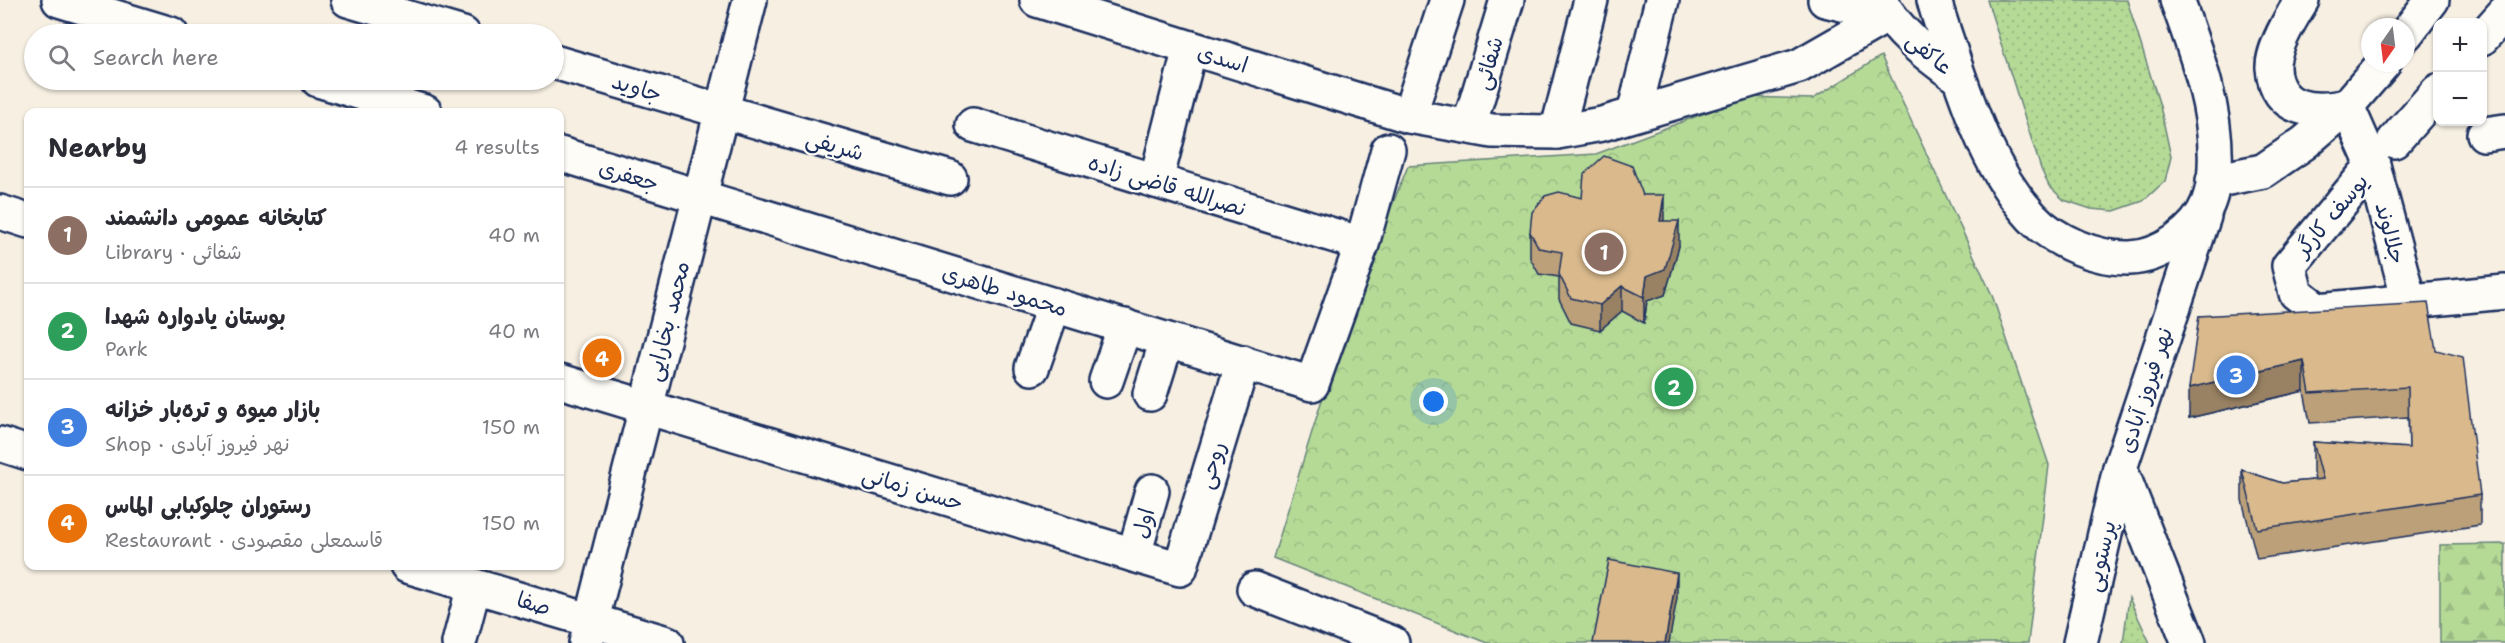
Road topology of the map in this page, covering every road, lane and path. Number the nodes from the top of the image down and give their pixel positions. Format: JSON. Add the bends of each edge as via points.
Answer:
{"nodes":[{"id":1,"x":59,"y":0,"type":"edge"},
{"id":2,"x":348,"y":0,"type":"edge"},
{"id":3,"x":750,"y":0,"type":"edge"},
{"id":4,"x":1447,"y":0,"type":"edge"},
{"id":5,"x":1507,"y":0,"type":"edge"},
{"id":6,"x":1592,"y":0,"type":"edge"},
{"id":7,"x":1662,"y":0,"type":"edge"},
{"id":8,"x":1825,"y":0,"type":"edge"},
{"id":9,"x":1934,"y":0,"type":"edge"},
{"id":10,"x":2177,"y":0,"type":"edge"},
{"id":11,"x":2302,"y":0,"type":"edge"},
{"id":12,"x":2432,"y":0,"type":"edge"},
{"id":13,"x":1055,"y":3,"type":"edge"},
{"id":14,"x":1884,"y":8,"type":"edge"},
{"id":15,"x":2505,"y":12,"type":"edge"},
{"id":16,"x":2415,"y":22,"type":"edge"},
{"id":17,"x":138,"y":24,"type":"edge"},
{"id":18,"x":429,"y":24,"type":"edge"},
{"id":19,"x":2487,"y":32,"type":"edge"},
{"id":20,"x":1190,"y":48,"type":"junction"},
{"id":21,"x":564,"y":65,"type":"edge"},
{"id":22,"x":2376,"y":72,"type":"edge"},
{"id":23,"x":1959,"y":78,"type":"junction"},
{"id":24,"x":351,"y":90,"type":"edge"},
{"id":25,"x":2433,"y":97,"type":"edge"},
{"id":26,"x":2347,"y":106,"type":"junction"},
{"id":27,"x":412,"y":108,"type":"edge"},
{"id":28,"x":721,"y":112,"type":"junction"},
{"id":29,"x":1634,"y":114,"type":"junction"},
{"id":30,"x":1409,"y":116,"type":"junction"},
{"id":31,"x":974,"y":125,"type":"dead end"},
{"id":32,"x":1470,"y":126,"type":"junction"},
{"id":33,"x":1557,"y":132,"type":"junction"},
{"id":34,"x":2394,"y":141,"type":"dead end"},
{"id":35,"x":1388,"y":150,"type":"dead end"},
{"id":36,"x":564,"y":155,"type":"edge"},
{"id":37,"x":2373,"y":165,"type":"junction"},
{"id":38,"x":950,"y":178,"type":"dead end"},
{"id":39,"x":1156,"y":182,"type":"junction"},
{"id":40,"x":2211,"y":192,"type":"junction"},
{"id":41,"x":699,"y":196,"type":"junction"},
{"id":42,"x":0,"y":212,"type":"edge"},
{"id":43,"x":24,"y":219,"type":"edge"},
{"id":44,"x":1362,"y":244,"type":"junction"},
{"id":45,"x":2505,"y":292,"type":"edge"},
{"id":46,"x":2409,"y":301,"type":"junction"},
{"id":47,"x":1054,"y":305,"type":"junction"},
{"id":48,"x":1125,"y":326,"type":"junction"},
{"id":49,"x":1167,"y":340,"type":"junction"},
{"id":50,"x":1243,"y":362,"type":"junction"},
{"id":51,"x":1032,"y":368,"type":"dead end"},
{"id":52,"x":1106,"y":381,"type":"dead end"},
{"id":53,"x":564,"y":382,"type":"edge"},
{"id":54,"x":1150,"y":394,"type":"dead end"},
{"id":55,"x":646,"y":407,"type":"junction"},
{"id":56,"x":0,"y":444,"type":"edge"},
{"id":57,"x":24,"y":452,"type":"edge"},
{"id":58,"x":2120,"y":468,"type":"junction"},
{"id":59,"x":1152,"y":491,"type":"dead end"},
{"id":60,"x":1134,"y":555,"type":"junction"},
{"id":61,"x":1180,"y":569,"type":"joint"},
{"id":62,"x":420,"y":570,"type":"edge"},
{"id":63,"x":474,"y":586,"type":"junction"},
{"id":64,"x":1254,"y":589,"type":"dead end"},
{"id":65,"x":589,"y":632,"type":"edge"},
{"id":66,"x":459,"y":643,"type":"edge"},
{"id":67,"x":667,"y":643,"type":"edge"},
{"id":68,"x":1392,"y":643,"type":"edge"},
{"id":69,"x":2080,"y":643,"type":"edge"},
{"id":70,"x":2190,"y":643,"type":"edge"}],
"edges":[{"from":1,"to":17,"type":"street"},
{"from":2,"to":18,"type":"street"},
{"from":3,"to":28,"type":"street","name":"محمد بخارایی"},
{"from":4,"to":30,"type":"street"},
{"from":5,"to":32,"type":"street","name":"شفائی"},
{"from":6,"to":33,"type":"street"},
{"from":7,"to":29,"type":"street"},
{"from":8,"to":14,"type":"street"},
{"from":9,"to":23,"type":"street"},
{"from":10,"to":40,"type":"street","via":[[2213,120],[2215,168]]},
{"from":11,"to":26,"type":"street","via":[[2283,31],[2273,67],[2280,91],[2299,108],[2323,111]]},
{"from":12,"to":16,"type":"street"},
{"from":13,"to":20,"type":"street","name":"اسدی"},
{"from":14,"to":23,"type":"street","name":"عاکفی","via":[[1920,50]]},
{"from":14,"to":29,"type":"street","name":"اسدی","via":[[1799,66]]},
{"from":15,"to":19,"type":"street"},
{"from":20,"to":30,"type":"street","name":"اسدی"},
{"from":20,"to":39,"type":"street"},
{"from":21,"to":28,"type":"street","name":"جاوید"},
{"from":22,"to":26,"type":"street"},
{"from":23,"to":40,"type":"street","via":[[1997,168],[2032,217],[2049,232],[2076,246],[2112,257],[2133,258],[2162,249],[2191,229]]},
{"from":24,"to":27,"type":"street"},
{"from":25,"to":34,"type":"street"},
{"from":26,"to":37,"type":"street","name":"یوسف کارگر"},
{"from":26,"to":40,"type":"street","via":[[2263,171]]},
{"from":28,"to":38,"type":"street","name":"شریفی"},
{"from":28,"to":41,"type":"street","name":"محمد بخارایی"},
{"from":29,"to":33,"type":"street","name":"اسدی"},
{"from":30,"to":32,"type":"street","name":"اسدی"},
{"from":31,"to":39,"type":"street","name":"نصرالله قاضی زاده"},
{"from":32,"to":33,"type":"street","name":"اسدی","via":[[1492,131]]},
{"from":35,"to":44,"type":"street"},
{"from":36,"to":41,"type":"street","name":"جعفری"},
{"from":37,"to":46,"type":"street","name":"جلالوند"},
{"from":37,"to":46,"type":"street","name":"یوسف کارگر","via":[[2289,266],[2296,293],[2318,310]]},
{"from":39,"to":44,"type":"street","name":"نصرالله قاضی زاده"},
{"from":40,"to":58,"type":"street","name":"نهر فیروز آبادی"},
{"from":41,"to":47,"type":"street","name":"محمود طاهری"},
{"from":41,"to":55,"type":"street","name":"محمد بخارایی"},
{"from":42,"to":43,"type":"street"},
{"from":44,"to":50,"type":"street","name":"محمود طاهری","via":[[1312,384]]},
{"from":45,"to":46,"type":"street","name":"یوسف کارگر"},
{"from":47,"to":48,"type":"street","name":"محمود طاهری"},
{"from":47,"to":51,"type":"street"},
{"from":48,"to":49,"type":"street","name":"محمود طاهری"},
{"from":48,"to":52,"type":"street"},
{"from":49,"to":50,"type":"street","name":"محمود طاهری"},
{"from":49,"to":54,"type":"street"},
{"from":50,"to":61,"type":"street","name":"روحی"},
{"from":53,"to":55,"type":"street","name":"حسن زمانی"},
{"from":55,"to":60,"type":"street","name":"حسن زمانی"},
{"from":55,"to":65,"type":"street","name":"محمد بخارایی"},
{"from":56,"to":57,"type":"street"},
{"from":58,"to":69,"type":"street","name":"پرستویی"},
{"from":58,"to":70,"type":"street","name":"نهر فیروز آبادی"},
{"from":59,"to":60,"type":"street","name":"اول"},
{"from":60,"to":61,"type":"street","name":"حسن زمانی"},
{"from":62,"to":63,"type":"street","name":"صفا"},
{"from":63,"to":65,"type":"street","name":"صفا"},
{"from":63,"to":66,"type":"street"},
{"from":64,"to":68,"type":"street"},
{"from":65,"to":67,"type":"street","name":"صفا"}]}
